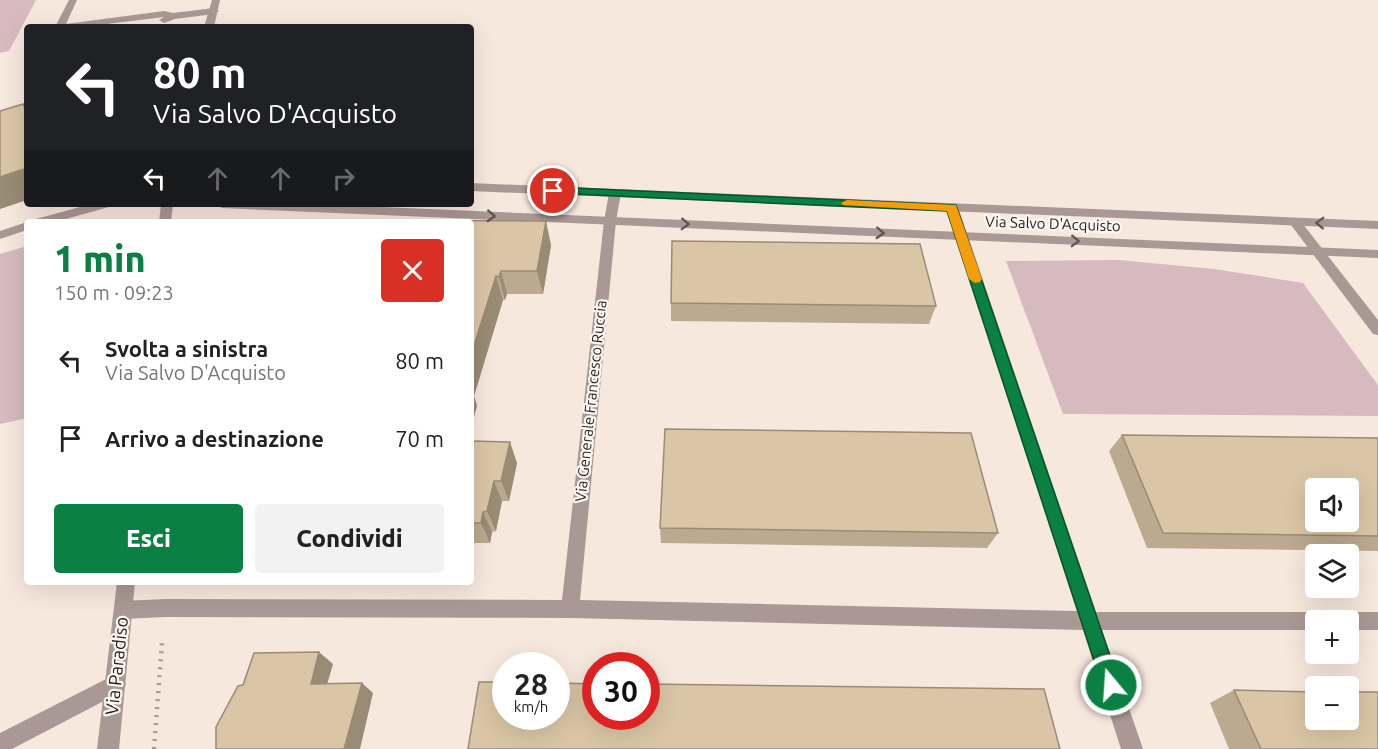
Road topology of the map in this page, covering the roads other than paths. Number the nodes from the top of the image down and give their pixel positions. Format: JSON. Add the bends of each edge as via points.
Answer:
{"nodes":[{"id":1,"x":73,"y":0,"type":"edge"},
{"id":2,"x":216,"y":0,"type":"edge"},
{"id":3,"x":214,"y":11,"type":"junction"},
{"id":4,"x":173,"y":16,"type":"junction"},
{"id":5,"x":62,"y":24,"type":"edge"},
{"id":6,"x":85,"y":24,"type":"edge"},
{"id":7,"x":140,"y":24,"type":"edge"},
{"id":8,"x":210,"y":24,"type":"edge"},
{"id":9,"x":474,"y":187,"type":"edge"},
{"id":10,"x":615,"y":193,"type":"junction"},
{"id":11,"x":94,"y":207,"type":"edge"},
{"id":12,"x":290,"y":207,"type":"edge"},
{"id":13,"x":952,"y":207,"type":"junction"},
{"id":14,"x":51,"y":219,"type":"edge"},
{"id":15,"x":610,"y":221,"type":"junction"},
{"id":16,"x":1295,"y":222,"type":"junction"},
{"id":17,"x":1378,"y":225,"type":"edge"},
{"id":18,"x":24,"y":227,"type":"edge"},
{"id":19,"x":0,"y":235,"type":"edge"},
{"id":20,"x":960,"y":236,"type":"junction"},
{"id":21,"x":1318,"y":252,"type":"junction"},
{"id":22,"x":1378,"y":254,"type":"edge"},
{"id":23,"x":1378,"y":330,"type":"edge"},
{"id":24,"x":126,"y":585,"type":"edge"},
{"id":25,"x":570,"y":609,"type":"junction"},
{"id":26,"x":123,"y":610,"type":"junction"},
{"id":27,"x":1090,"y":621,"type":"junction"},
{"id":28,"x":1305,"y":621,"type":"edge"},
{"id":29,"x":1359,"y":621,"type":"edge"},
{"id":30,"x":1378,"y":621,"type":"edge"},
{"id":31,"x":116,"y":684,"type":"junction"},
{"id":32,"x":0,"y":744,"type":"edge"},
{"id":33,"x":108,"y":749,"type":"edge"},
{"id":34,"x":1132,"y":749,"type":"edge"}],
"edges":[{"from":1,"to":5,"type":"street"},
{"from":2,"to":3,"type":"street"},
{"from":3,"to":4,"type":"street"},
{"from":3,"to":8,"type":"street"},
{"from":4,"to":6,"type":"street"},
{"from":4,"to":7,"type":"street"},
{"from":9,"to":10,"type":"street","name":"Via Salvo D'Acquisto"},
{"from":10,"to":13,"type":"street","name":"Via Salvo D'Acquisto"},
{"from":10,"to":15,"type":"street","name":"Via Generale Francesco Ruccia"},
{"from":11,"to":14,"type":"street"},
{"from":12,"to":15,"type":"street","name":"Via Salvo D'Acquisto","one_way":true},
{"from":13,"to":16,"type":"street","name":"Via Salvo D'Acquisto"},
{"from":13,"to":20,"type":"street"},
{"from":15,"to":20,"type":"street","name":"Via Salvo D'Acquisto","one_way":true},
{"from":15,"to":25,"type":"street","name":"Via Generale Francesco Ruccia"},
{"from":17,"to":16,"type":"street","name":"Via Salvo D'Acquisto","one_way":true},
{"from":16,"to":21,"type":"street"},
{"from":18,"to":19,"type":"street"},
{"from":20,"to":21,"type":"street","name":"Via Salvo D'Acquisto","one_way":true},
{"from":20,"to":27,"type":"street"},
{"from":21,"to":22,"type":"street","name":"Via Salvo D'Acquisto"},
{"from":21,"to":23,"type":"street"},
{"from":24,"to":26,"type":"street","name":"Via Paradiso"},
{"from":25,"to":26,"type":"street"},
{"from":25,"to":27,"type":"street"},
{"from":26,"to":31,"type":"street","name":"Via Paradiso"},
{"from":27,"to":28,"type":"street"},
{"from":27,"to":34,"type":"street"},
{"from":29,"to":30,"type":"street"},
{"from":31,"to":32,"type":"street"},
{"from":31,"to":33,"type":"street","name":"Via Paradiso"}]}
